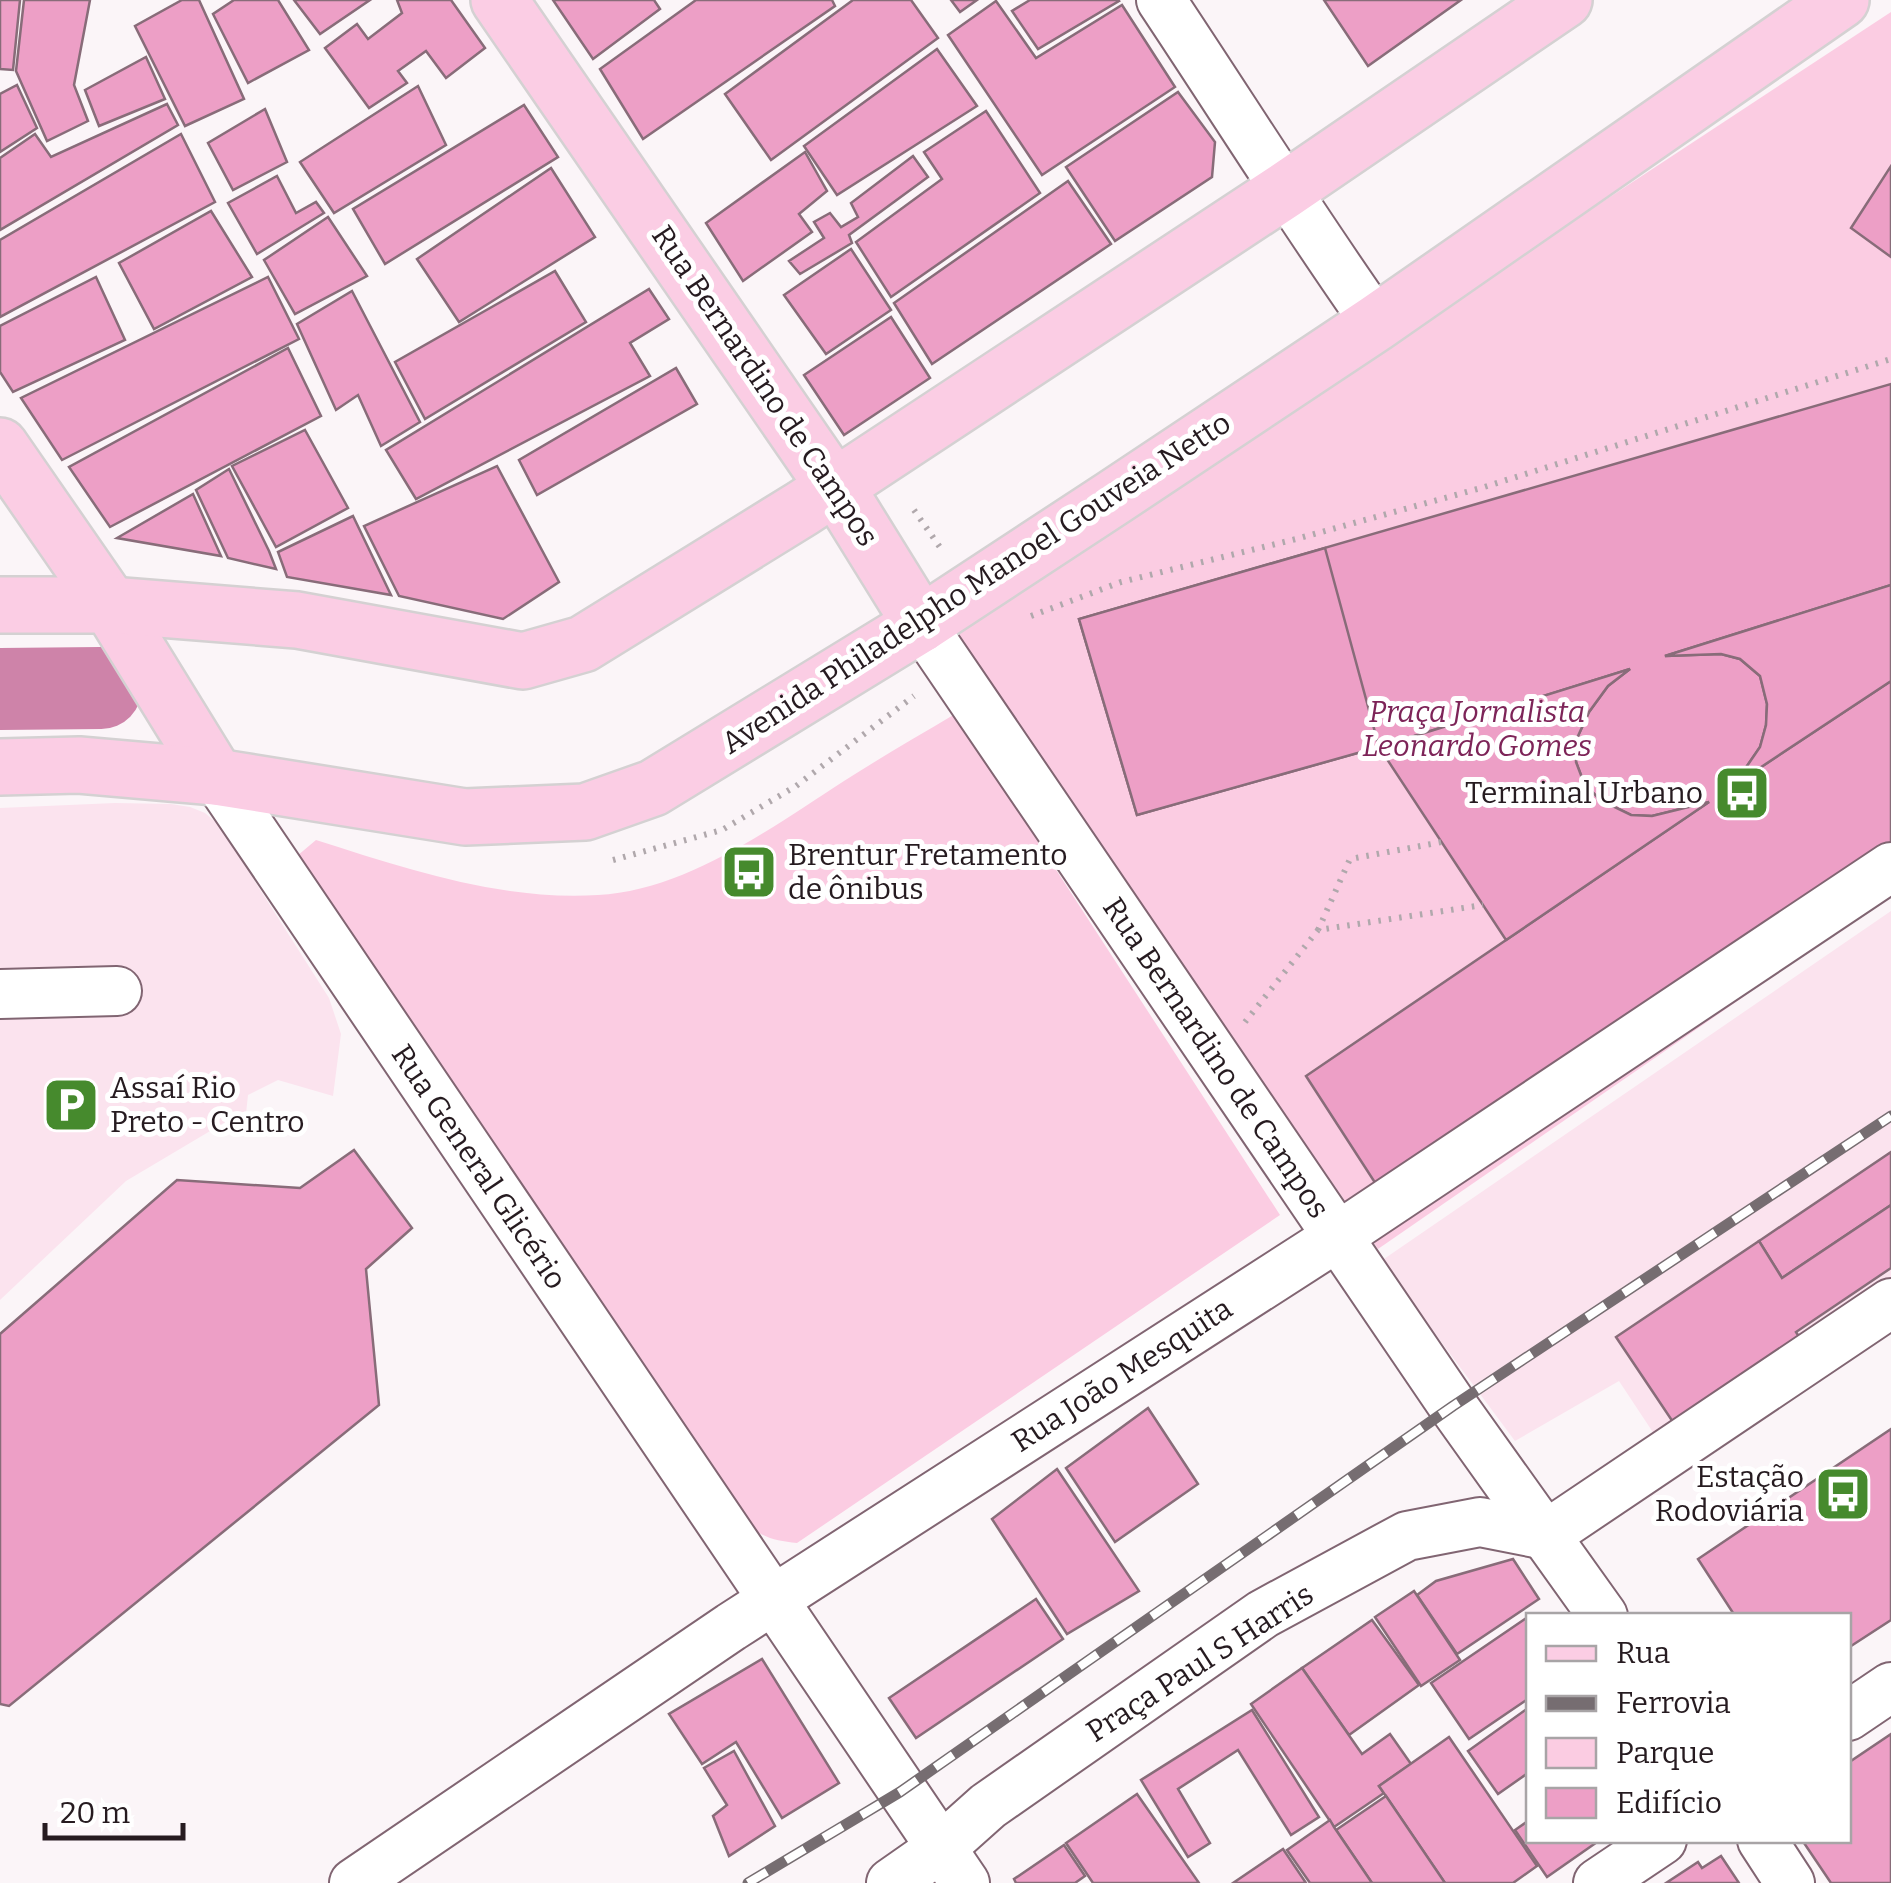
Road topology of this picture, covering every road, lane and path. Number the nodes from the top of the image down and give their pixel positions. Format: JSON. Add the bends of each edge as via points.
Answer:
{"nodes":[{"id":1,"x":500,"y":0,"type":"edge"},
{"id":2,"x":1161,"y":0,"type":"edge"},
{"id":3,"x":1564,"y":0,"type":"edge"},
{"id":4,"x":1842,"y":0,"type":"edge"},
{"id":5,"x":1290,"y":200,"type":"junction"},
{"id":6,"x":1365,"y":307,"type":"junction"},
{"id":7,"x":0,"y":446,"type":"edge"},
{"id":8,"x":854,"y":485,"type":"junction"},
{"id":9,"x":971,"y":590,"type":"junction"},
{"id":10,"x":0,"y":605,"type":"edge"},
{"id":11,"x":913,"y":609,"type":"junction"},
{"id":12,"x":119,"y":620,"type":"junction"},
{"id":13,"x":0,"y":767,"type":"edge"},
{"id":14,"x":209,"y":767,"type":"junction"},
{"id":15,"x":1442,"y":842,"type":"dead end"},
{"id":16,"x":1891,"y":867,"type":"edge"},
{"id":17,"x":1483,"y":905,"type":"dead end"},
{"id":18,"x":1318,"y":930,"type":"junction"},
{"id":19,"x":117,"y":991,"type":"dead end"},
{"id":20,"x":0,"y":994,"type":"edge"},
{"id":21,"x":1216,"y":1058,"type":"junction"},
{"id":22,"x":1338,"y":1237,"type":"junction"},
{"id":23,"x":1891,"y":1303,"type":"edge"},
{"id":24,"x":1546,"y":1535,"type":"junction"},
{"id":25,"x":773,"y":1600,"type":"junction"},
{"id":26,"x":1602,"y":1613,"type":"edge"},
{"id":27,"x":1891,"y":1687,"type":"edge"},
{"id":28,"x":1851,"y":1714,"type":"edge"},
{"id":29,"x":1658,"y":1843,"type":"edge"},
{"id":30,"x":1764,"y":1843,"type":"edge"},
{"id":31,"x":953,"y":1865,"type":"edge"},
{"id":32,"x":354,"y":1883,"type":"edge"},
{"id":33,"x":890,"y":1883,"type":"edge"},
{"id":34,"x":1598,"y":1883,"type":"edge"},
{"id":35,"x":1790,"y":1883,"type":"edge"}],
"edges":[{"from":1,"to":8,"type":"main road","name":"Rua Bernardino de Campos"},
{"from":2,"to":5,"type":"street"},
{"from":3,"to":5,"type":"main road"},
{"from":4,"to":6,"type":"main road","name":"Avenida Philadelpho Manoel Gouveia Netto"},
{"from":5,"to":6,"type":"street"},
{"from":5,"to":8,"type":"main road"},
{"from":6,"to":9,"type":"main road","name":"Avenida Philadelpho Manoel Gouveia Netto"},
{"from":7,"to":12,"type":"main road","name":"Rua General Glicério"},
{"from":8,"to":9,"type":"path"},
{"from":8,"to":11,"type":"main road","name":"Rua Bernardino de Campos"},
{"from":8,"to":12,"type":"main road","via":[[583,644],[523,662],[297,620]]},
{"from":9,"to":11,"type":"main road","name":"Avenida Philadelpho Manoel Gouveia Netto"},
{"from":10,"to":12,"type":"main road"},
{"from":11,"to":14,"type":"main road","name":"Avenida Philadelpho Manoel Gouveia Netto","via":[[653,788],[585,812],[466,817]]},
{"from":11,"to":21,"type":"street","name":"Rua Bernardino de Campos"},
{"from":12,"to":14,"type":"main road","name":"Rua General Glicério"},
{"from":13,"to":14,"type":"main road","name":"Avenida Philadelpho Manoel Gouveia Netto"},
{"from":14,"to":25,"type":"street","name":"Rua General Glicério"},
{"from":15,"to":18,"type":"path","via":[[1350,859]]},
{"from":16,"to":22,"type":"street","name":"Rua João Mesquita"},
{"from":17,"to":18,"type":"path"},
{"from":18,"to":21,"type":"path"},
{"from":19,"to":20,"type":"street"},
{"from":21,"to":22,"type":"street","name":"Rua Bernardino de Campos"},
{"from":22,"to":24,"type":"street","name":"Rua Bernardino de Campos"},
{"from":22,"to":25,"type":"street","name":"Rua João Mesquita"},
{"from":23,"to":24,"type":"street"},
{"from":24,"to":26,"type":"street","name":"Rua Bernardino de Campos"},
{"from":24,"to":31,"type":"street","name":"Praça Paul S Harris","via":[[1480,1522],[1408,1536],[1263,1614],[988,1806]]},
{"from":25,"to":31,"type":"street","name":"Rua General Glicério"},
{"from":25,"to":32,"type":"street","name":"Rua João Mesquita"},
{"from":27,"to":28,"type":"street"},
{"from":29,"to":34,"type":"street"},
{"from":30,"to":35,"type":"street"},
{"from":31,"to":33,"type":"street","name":"Praça Paul S Harris"}]}
